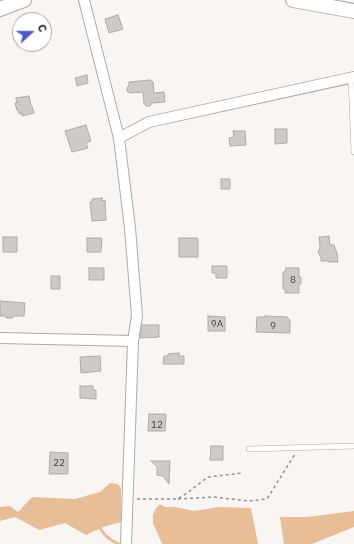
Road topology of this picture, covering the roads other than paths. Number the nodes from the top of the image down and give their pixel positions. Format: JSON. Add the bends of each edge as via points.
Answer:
{"nodes":[{"id":1,"x":24,"y":0,"type":"edge"},
{"id":2,"x":84,"y":0,"type":"edge"},
{"id":3,"x":293,"y":0,"type":"edge"},
{"id":4,"x":0,"y":9,"type":"edge"},
{"id":5,"x":354,"y":11,"type":"edge"},
{"id":6,"x":352,"y":78,"type":"edge"},
{"id":7,"x":119,"y":138,"type":"junction"},
{"id":8,"x":354,"y":152,"type":"edge"},
{"id":9,"x":0,"y":338,"type":"edge"},
{"id":10,"x":133,"y":341,"type":"junction"},
{"id":11,"x":354,"y":446,"type":"edge"},
{"id":12,"x":249,"y":450,"type":"dead end"},
{"id":13,"x":126,"y":544,"type":"edge"}],
"edges":[{"from":1,"to":4,"type":"main road"},
{"from":2,"to":7,"type":"street"},
{"from":3,"to":5,"type":"main road"},
{"from":6,"to":7,"type":"street","via":[[149,122]]},
{"from":6,"to":8,"type":"lane"},
{"from":7,"to":10,"type":"street","via":[[137,316]]},
{"from":9,"to":10,"type":"street"},
{"from":10,"to":13,"type":"street"},
{"from":11,"to":12,"type":"lane"}]}
